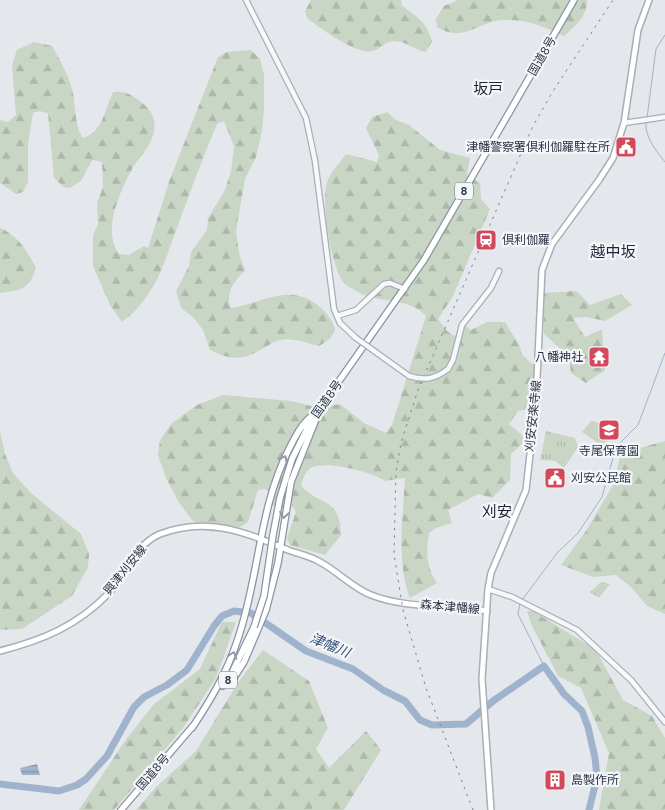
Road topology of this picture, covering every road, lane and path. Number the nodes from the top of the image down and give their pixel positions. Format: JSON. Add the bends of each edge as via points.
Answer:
{"nodes":[{"id":1,"x":246,"y":0,"type":"edge"},
{"id":2,"x":574,"y":0,"type":"edge"},
{"id":3,"x":649,"y":0,"type":"edge"},
{"id":4,"x":665,"y":117,"type":"edge"},
{"id":5,"x":624,"y":123,"type":"junction"},
{"id":6,"x":499,"y":271,"type":"dead end"},
{"id":7,"x":405,"y":289,"type":"junction"},
{"id":8,"x":337,"y":316,"type":"junction"},
{"id":9,"x":344,"y":375,"type":"junction"},
{"id":10,"x":317,"y":412,"type":"junction"},
{"id":11,"x":259,"y":538,"type":"junction"},
{"id":12,"x":280,"y":546,"type":"junction"},
{"id":13,"x":488,"y":588,"type":"junction"},
{"id":14,"x":487,"y":611,"type":"junction"},
{"id":15,"x":257,"y":628,"type":"junction"},
{"id":16,"x":0,"y":651,"type":"edge"},
{"id":17,"x":665,"y":722,"type":"edge"},
{"id":18,"x":192,"y":728,"type":"junction"},
{"id":19,"x":121,"y":810,"type":"edge"},
{"id":20,"x":491,"y":810,"type":"edge"}],
"edges":[{"from":1,"to":8,"type":"street","via":[[306,118]]},
{"from":2,"to":7,"type":"highway","name":"国道8号","number":"8"},
{"from":3,"to":5,"type":"main road","name":"刈安安楽寺線","via":[[636,37]]},
{"from":4,"to":5,"type":"street"},
{"from":5,"to":13,"type":"main road","name":"刈安安楽寺線","via":[[613,158],[546,256],[539,297],[536,400],[526,490],[491,573]]},
{"from":6,"to":8,"type":"street","bridge":true,"via":[[491,288],[462,325],[454,360],[448,369],[432,379],[409,376],[356,338]]},
{"from":7,"to":8,"type":"street","via":[[384,284],[356,310]]},
{"from":7,"to":9,"type":"highway","name":"国道8号","number":"8"},
{"from":9,"to":10,"type":"highway","name":"国道8号","number":"8"},
{"from":9,"to":12,"type":"highway","number":"8","one_way":true,"via":[[315,420],[298,460],[287,498]]},
{"from":11,"to":10,"type":"highway","one_way":true,"via":[[278,470],[294,439]]},
{"from":10,"to":15,"type":"highway","name":"国道8号","number":"8","bridge":true,"via":[[292,459],[280,498]]},
{"from":11,"to":12,"type":"main road","name":"森本津幡線"},
{"from":11,"to":16,"type":"main road","name":"興津刈安線","via":[[212,525],[160,534],[133,557],[108,594],[66,628],[39,641]]},
{"from":18,"to":11,"type":"highway","number":"8","one_way":true,"via":[[228,668],[243,622]]},
{"from":12,"to":14,"type":"main road","name":"森本津幡線","via":[[318,561],[382,599]]},
{"from":12,"to":15,"type":"highway","number":"8","via":[[271,593]]},
{"from":13,"to":14,"type":"main road","name":"刈安安楽寺線"},
{"from":13,"to":17,"type":"street","via":[[577,630],[631,680]]},
{"from":14,"to":20,"type":"main road","name":"森本津幡線","via":[[482,701]]},
{"from":15,"to":18,"type":"highway","name":"国道8号","number":"8","via":[[223,686]]},
{"from":18,"to":19,"type":"highway","name":"国道8号","number":"8"}]}
